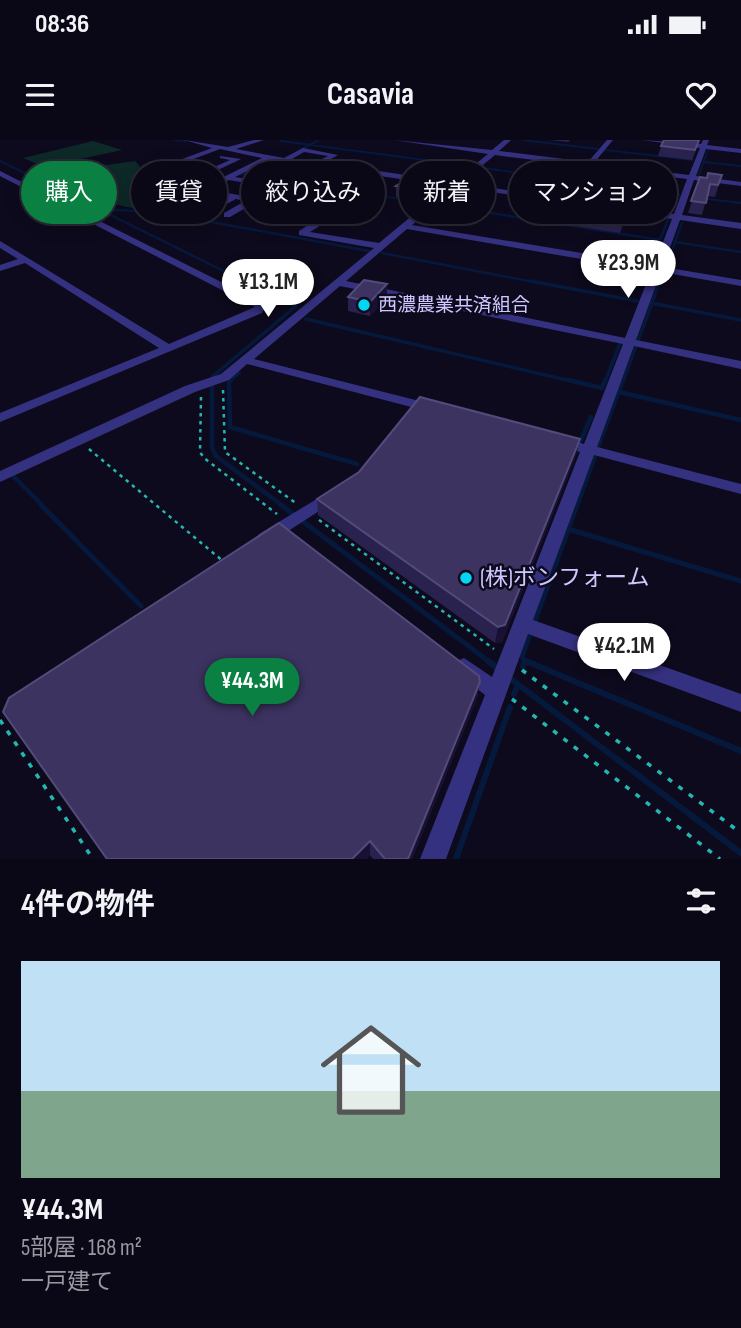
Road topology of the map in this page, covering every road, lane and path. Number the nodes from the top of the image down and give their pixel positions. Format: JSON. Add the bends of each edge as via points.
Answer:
{"nodes":[{"id":1,"x":187,"y":140,"type":"edge"},
{"id":2,"x":261,"y":140,"type":"edge"},
{"id":3,"x":397,"y":140,"type":"edge"},
{"id":4,"x":508,"y":140,"type":"edge"},
{"id":5,"x":610,"y":140,"type":"edge"},
{"id":6,"x":645,"y":140,"type":"edge"},
{"id":7,"x":704,"y":143,"type":"edge"},
{"id":8,"x":218,"y":148,"type":"junction"},
{"id":9,"x":228,"y":150,"type":"junction"},
{"id":10,"x":741,"y":151,"type":"edge"},
{"id":11,"x":493,"y":152,"type":"junction"},
{"id":12,"x":202,"y":154,"type":"junction"},
{"id":13,"x":270,"y":157,"type":"junction"},
{"id":14,"x":285,"y":160,"type":"junction"},
{"id":15,"x":182,"y":161,"type":"edge"},
{"id":16,"x":293,"y":161,"type":"edge"},
{"id":17,"x":324,"y":161,"type":"edge"},
{"id":18,"x":482,"y":161,"type":"edge"},
{"id":19,"x":566,"y":161,"type":"edge"},
{"id":20,"x":592,"y":161,"type":"edge"},
{"id":21,"x":227,"y":164,"type":"edge"},
{"id":22,"x":0,"y":173,"type":"edge"},
{"id":23,"x":677,"y":175,"type":"edge"},
{"id":24,"x":692,"y":177,"type":"junction"},
{"id":25,"x":228,"y":178,"type":"joint"},
{"id":26,"x":241,"y":180,"type":"edge"},
{"id":27,"x":741,"y":184,"type":"edge"},
{"id":28,"x":227,"y":196,"type":"edge"},
{"id":29,"x":234,"y":197,"type":"junction"},
{"id":30,"x":241,"y":198,"type":"edge"},
{"id":31,"x":227,"y":201,"type":"edge"},
{"id":32,"x":241,"y":207,"type":"edge"},
{"id":33,"x":677,"y":214,"type":"edge"},
{"id":34,"x":227,"y":215,"type":"dead end"},
{"id":35,"x":677,"y":217,"type":"edge"},
{"id":36,"x":316,"y":224,"type":"edge"},
{"id":37,"x":406,"y":224,"type":"edge"},
{"id":38,"x":673,"y":224,"type":"edge"},
{"id":39,"x":404,"y":226,"type":"junction"},
{"id":40,"x":741,"y":226,"type":"edge"},
{"id":41,"x":0,"y":244,"type":"edge"},
{"id":42,"x":380,"y":246,"type":"junction"},
{"id":43,"x":26,"y":260,"type":"junction"},
{"id":44,"x":0,"y":268,"type":"edge"},
{"id":45,"x":656,"y":269,"type":"junction"},
{"id":46,"x":337,"y":282,"type":"junction"},
{"id":47,"x":741,"y":283,"type":"edge"},
{"id":48,"x":629,"y":342,"type":"junction"},
{"id":49,"x":167,"y":348,"type":"junction"},
{"id":50,"x":245,"y":360,"type":"junction"},
{"id":51,"x":741,"y":365,"type":"edge"},
{"id":52,"x":211,"y":382,"type":"junction"},
{"id":53,"x":442,"y":411,"type":"edge"},
{"id":54,"x":0,"y":418,"type":"edge"},
{"id":55,"x":549,"y":439,"type":"edge"},
{"id":56,"x":79,"y":440,"type":"junction"},
{"id":57,"x":589,"y":450,"type":"junction"},
{"id":58,"x":0,"y":477,"type":"edge"},
{"id":59,"x":352,"y":482,"type":"edge"},
{"id":60,"x":741,"y":489,"type":"edge"},
{"id":61,"x":294,"y":522,"type":"junction"},
{"id":62,"x":227,"y":564,"type":"joint"},
{"id":63,"x":522,"y":624,"type":"junction"},
{"id":64,"x":454,"y":660,"type":"edge"},
{"id":65,"x":509,"y":662,"type":"junction"},
{"id":66,"x":499,"y":689,"type":"junction"},
{"id":67,"x":741,"y":703,"type":"edge"},
{"id":68,"x":0,"y":720,"type":"edge"},
{"id":69,"x":741,"y":832,"type":"edge"},
{"id":70,"x":93,"y":859,"type":"edge"},
{"id":71,"x":433,"y":859,"type":"edge"},
{"id":72,"x":720,"y":859,"type":"edge"}],
"edges":[{"from":1,"to":8,"type":"street"},
{"from":2,"to":9,"type":"street"},
{"from":3,"to":11,"type":"street"},
{"from":4,"to":11,"type":"street"},
{"from":5,"to":20,"type":"street"},
{"from":6,"to":7,"type":"street"},
{"from":7,"to":10,"type":"street"},
{"from":7,"to":24,"type":"street"},
{"from":8,"to":9,"type":"street"},
{"from":8,"to":12,"type":"street"},
{"from":9,"to":13,"type":"street"},
{"from":11,"to":18,"type":"street"},
{"from":11,"to":19,"type":"street"},
{"from":12,"to":15,"type":"street"},
{"from":12,"to":21,"type":"street","via":[[238,159]]},
{"from":13,"to":14,"type":"street"},
{"from":13,"to":25,"type":"street"},
{"from":14,"to":16,"type":"street"},
{"from":14,"to":17,"type":"street","via":[[303,150],[335,155]]},
{"from":22,"to":49,"type":"street","via":[[261,306]]},
{"from":23,"to":24,"type":"street"},
{"from":24,"to":27,"type":"street"},
{"from":24,"to":33,"type":"street"},
{"from":25,"to":26,"type":"street"},
{"from":28,"to":29,"type":"street"},
{"from":29,"to":30,"type":"street"},
{"from":29,"to":31,"type":"street"},
{"from":32,"to":34,"type":"street"},
{"from":35,"to":40,"type":"street"},
{"from":36,"to":42,"type":"street","via":[[302,233]]},
{"from":37,"to":39,"type":"street"},
{"from":38,"to":45,"type":"street"},
{"from":39,"to":42,"type":"street"},
{"from":39,"to":45,"type":"street"},
{"from":41,"to":43,"type":"street"},
{"from":42,"to":46,"type":"street"},
{"from":43,"to":44,"type":"street"},
{"from":43,"to":49,"type":"street"},
{"from":45,"to":47,"type":"street"},
{"from":45,"to":48,"type":"street"},
{"from":46,"to":48,"type":"street"},
{"from":46,"to":50,"type":"street"},
{"from":48,"to":51,"type":"street"},
{"from":48,"to":57,"type":"street"},
{"from":49,"to":54,"type":"street"},
{"from":50,"to":52,"type":"street"},
{"from":50,"to":53,"type":"street","via":[[411,410]]},
{"from":52,"to":56,"type":"street"},
{"from":52,"to":61,"type":"path","via":[[225,452]]},
{"from":52,"to":61,"type":"path","via":[[200,452]]},
{"from":55,"to":57,"type":"street"},
{"from":56,"to":58,"type":"street"},
{"from":56,"to":62,"type":"path"},
{"from":57,"to":60,"type":"street"},
{"from":57,"to":63,"type":"street"},
{"from":59,"to":61,"type":"street"},
{"from":61,"to":62,"type":"street"},
{"from":61,"to":65,"type":"path"},
{"from":63,"to":65,"type":"street"},
{"from":63,"to":67,"type":"street"},
{"from":64,"to":66,"type":"street"},
{"from":65,"to":66,"type":"street"},
{"from":65,"to":69,"type":"path"},
{"from":66,"to":71,"type":"street"},
{"from":66,"to":72,"type":"path"},
{"from":68,"to":70,"type":"path"}]}
